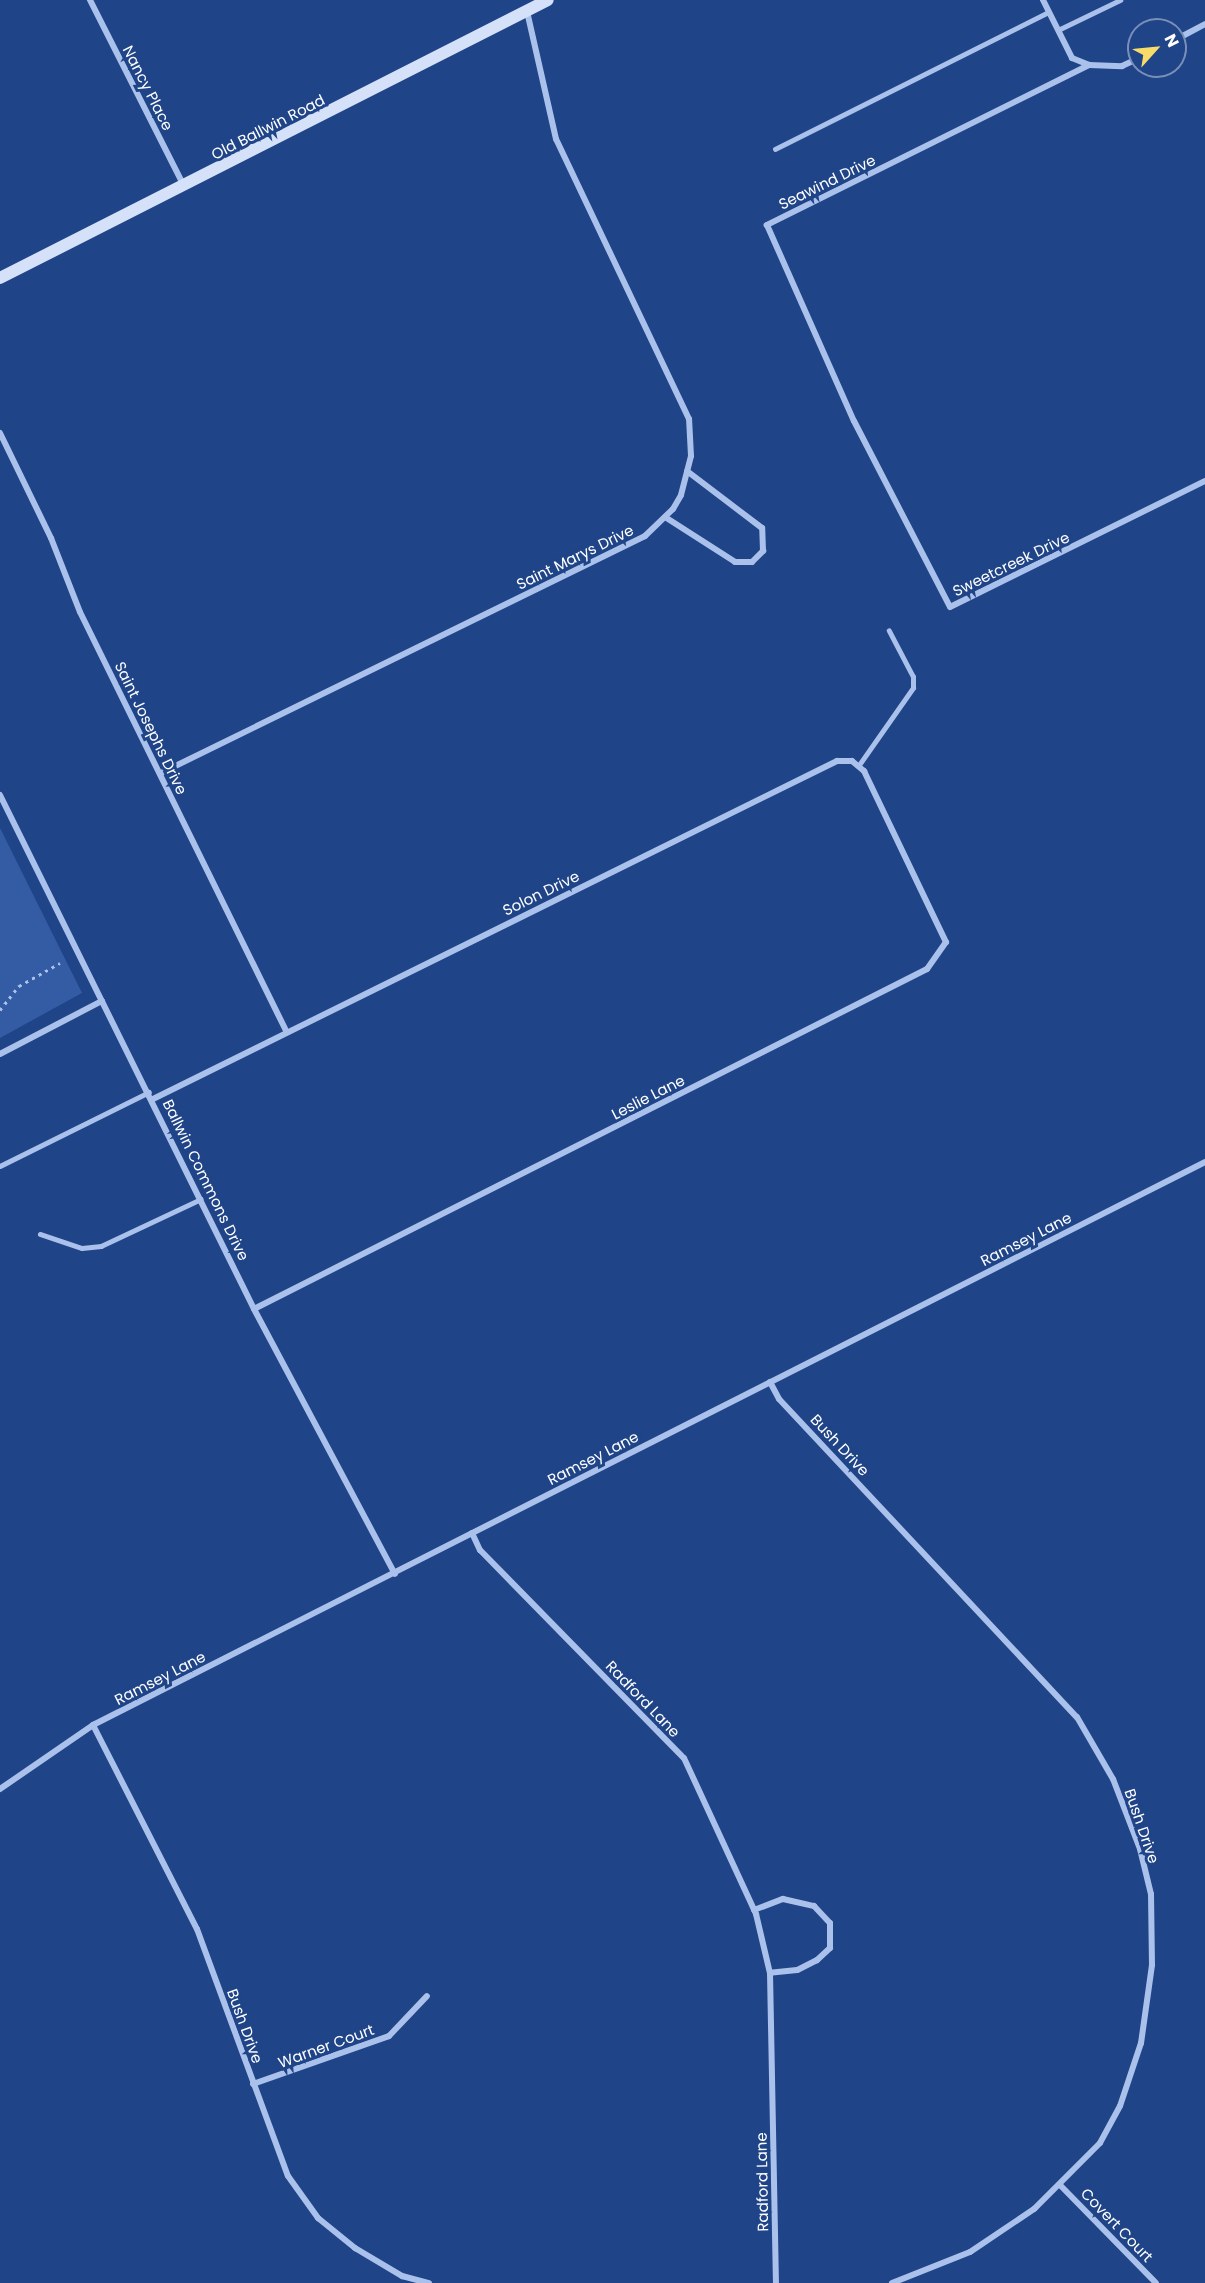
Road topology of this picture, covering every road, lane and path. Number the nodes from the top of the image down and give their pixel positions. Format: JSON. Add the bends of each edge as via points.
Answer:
{"nodes":[{"id":1,"x":90,"y":0,"type":"edge"},
{"id":2,"x":548,"y":0,"type":"edge"},
{"id":3,"x":1043,"y":0,"type":"edge"},
{"id":4,"x":1120,"y":0,"type":"edge"},
{"id":5,"x":527,"y":10,"type":"junction"},
{"id":6,"x":1049,"y":12,"type":"junction"},
{"id":7,"x":1205,"y":24,"type":"edge"},
{"id":8,"x":1058,"y":30,"type":"junction"},
{"id":9,"x":1187,"y":34,"type":"edge"},
{"id":10,"x":1127,"y":64,"type":"edge"},
{"id":11,"x":1089,"y":65,"type":"junction"},
{"id":12,"x":775,"y":149,"type":"dead end"},
{"id":13,"x":184,"y":187,"type":"junction"},
{"id":14,"x":0,"y":278,"type":"edge"},
{"id":15,"x":854,"y":421,"type":"joint"},
{"id":16,"x":0,"y":434,"type":"edge"},
{"id":17,"x":687,"y":471,"type":"junction"},
{"id":18,"x":1205,"y":481,"type":"edge"},
{"id":19,"x":665,"y":517,"type":"junction"},
{"id":20,"x":889,"y":631,"type":"dead end"},
{"id":21,"x":859,"y":765,"type":"junction"},
{"id":22,"x":161,"y":773,"type":"junction"},
{"id":23,"x":0,"y":795,"type":"edge"},
{"id":24,"x":60,"y":963,"type":"dead end"},
{"id":25,"x":102,"y":1001,"type":"junction"},
{"id":26,"x":0,"y":1010,"type":"edge"},
{"id":27,"x":286,"y":1031,"type":"junction"},
{"id":28,"x":0,"y":1054,"type":"edge"},
{"id":29,"x":149,"y":1092,"type":"junction"},
{"id":30,"x":153,"y":1099,"type":"junction"},
{"id":31,"x":1205,"y":1162,"type":"edge"},
{"id":32,"x":0,"y":1166,"type":"edge"},
{"id":33,"x":201,"y":1198,"type":"junction"},
{"id":34,"x":40,"y":1234,"type":"dead end"},
{"id":35,"x":254,"y":1309,"type":"junction"},
{"id":36,"x":770,"y":1382,"type":"junction"},
{"id":37,"x":472,"y":1533,"type":"junction"},
{"id":38,"x":395,"y":1574,"type":"junction"},
{"id":39,"x":93,"y":1725,"type":"junction"},
{"id":40,"x":0,"y":1789,"type":"edge"},
{"id":41,"x":754,"y":1910,"type":"junction"},
{"id":42,"x":770,"y":1973,"type":"junction"},
{"id":43,"x":427,"y":1996,"type":"dead end"},
{"id":44,"x":253,"y":2084,"type":"junction"},
{"id":45,"x":1060,"y":2185,"type":"junction"},
{"id":46,"x":429,"y":2283,"type":"edge"},
{"id":47,"x":776,"y":2283,"type":"edge"},
{"id":48,"x":892,"y":2283,"type":"edge"},
{"id":49,"x":1156,"y":2283,"type":"edge"}],
"edges":[{"from":1,"to":13,"type":"street","name":"Nancy Place"},
{"from":2,"to":5,"type":"street","name":"Old Ballwin Road"},
{"from":3,"to":6,"type":"street"},
{"from":4,"to":8,"type":"lane"},
{"from":5,"to":13,"type":"street","name":"Old Ballwin Road"},
{"from":5,"to":17,"type":"street","name":"Saint Marys Drive","via":[[556,139],[689,419],[691,456]]},
{"from":6,"to":8,"type":"street"},
{"from":6,"to":12,"type":"lane"},
{"from":7,"to":9,"type":"street"},
{"from":8,"to":11,"type":"street","via":[[1072,58]]},
{"from":10,"to":11,"type":"street","name":"Seawind Drive"},
{"from":11,"to":15,"type":"street","name":"Seawind Drive","via":[[767,225]]},
{"from":13,"to":14,"type":"street","name":"Old Ballwin Road"},
{"from":15,"to":18,"type":"street","name":"Sweetcreek Drive","via":[[950,607]]},
{"from":16,"to":22,"type":"street","name":"Saint Josephs Drive","via":[[51,538],[80,612]]},
{"from":17,"to":19,"type":"street","name":"Saint Marys Drive","via":[[681,495]]},
{"from":17,"to":19,"type":"street","via":[[762,528],[763,550],[752,562],[735,562]]},
{"from":19,"to":22,"type":"street","name":"Saint Marys Drive","via":[[645,536]]},
{"from":20,"to":21,"type":"lane","via":[[913,677],[913,688]]},
{"from":21,"to":27,"type":"street","name":"Solon Drive","via":[[845,759],[833,762]]},
{"from":21,"to":35,"type":"street","name":"Leslie Lane","via":[[946,942],[927,969]]},
{"from":22,"to":27,"type":"street","name":"Saint Josephs Drive"},
{"from":23,"to":25,"type":"street","name":"Ballwin Commons Drive"},
{"from":24,"to":26,"type":"path","via":[[19,986]]},
{"from":25,"to":28,"type":"street"},
{"from":25,"to":29,"type":"street","name":"Ballwin Commons Drive"},
{"from":27,"to":30,"type":"street","name":"Solon Drive"},
{"from":29,"to":30,"type":"street","name":"Ballwin Commons Drive"},
{"from":29,"to":32,"type":"lane"},
{"from":30,"to":33,"type":"street","name":"Ballwin Commons Drive"},
{"from":31,"to":36,"type":"street","name":"Ramsey Lane"},
{"from":33,"to":34,"type":"lane","via":[[101,1246],[82,1248]]},
{"from":33,"to":35,"type":"street","name":"Ballwin Commons Drive"},
{"from":35,"to":38,"type":"street","name":"Ballwin Commons Drive"},
{"from":36,"to":37,"type":"street","name":"Ramsey Lane"},
{"from":36,"to":45,"type":"street","name":"Bush Drive","via":[[780,1399],[1054,1689],[1095,1744],[1127,1813],[1151,1894],[1152,1965],[1147,2007],[1120,2106],[1100,2143]]},
{"from":37,"to":38,"type":"street","name":"Ramsey Lane"},
{"from":37,"to":41,"type":"street","name":"Radford Lane","via":[[480,1550],[684,1758]]},
{"from":38,"to":39,"type":"street","name":"Ramsey Lane"},
{"from":39,"to":40,"type":"street","name":"Ramsey Lane"},
{"from":39,"to":44,"type":"street","name":"Bush Drive","via":[[197,1929]]},
{"from":41,"to":42,"type":"street","name":"Radford Lane"},
{"from":41,"to":42,"type":"street","via":[[783,1899],[814,1906],[830,1923],[830,1948],[817,1960],[797,1970]]},
{"from":42,"to":47,"type":"street","name":"Radford Lane"},
{"from":43,"to":44,"type":"street","name":"Warner Court","via":[[389,2036]]},
{"from":44,"to":46,"type":"street","name":"Bush Drive","via":[[288,2176],[318,2218],[355,2248],[402,2276]]},
{"from":45,"to":48,"type":"street","name":"Bush Drive","via":[[1034,2209],[970,2252]]},
{"from":45,"to":49,"type":"street","name":"Covert Court"}]}
